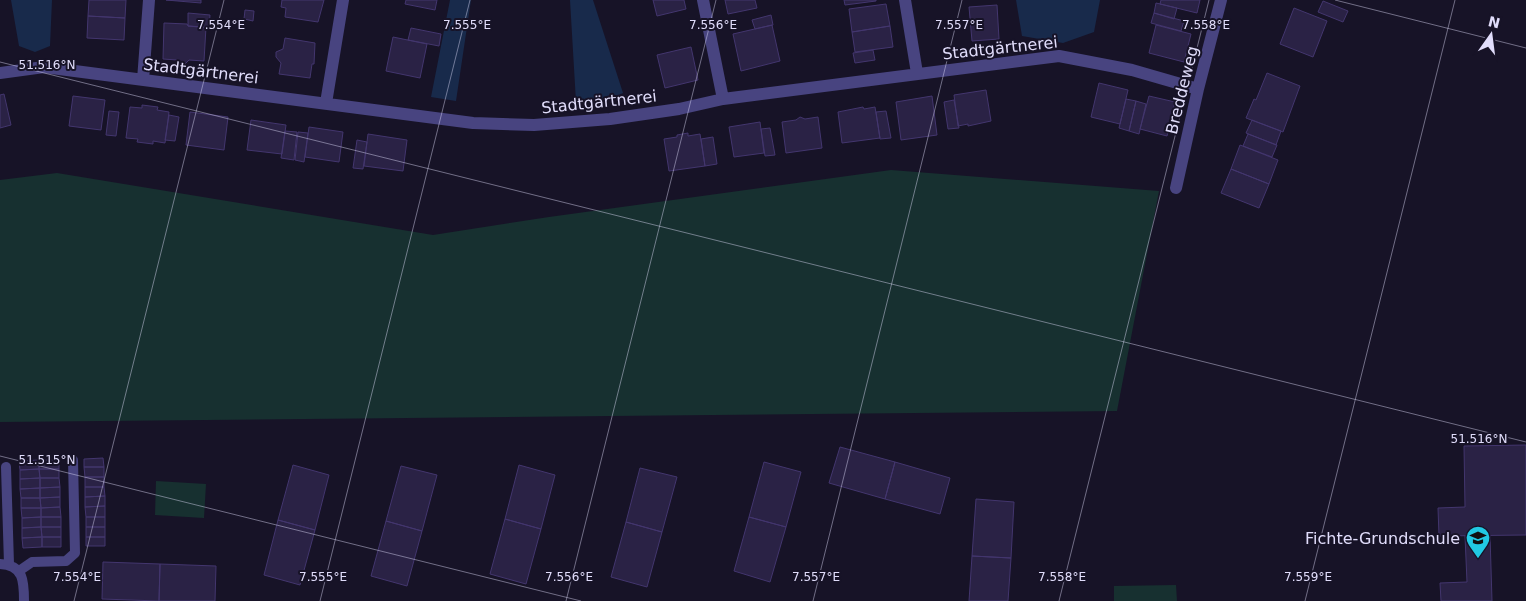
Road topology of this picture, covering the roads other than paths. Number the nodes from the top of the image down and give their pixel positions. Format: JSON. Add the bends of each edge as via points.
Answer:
{"nodes":[{"id":1,"x":149,"y":0,"type":"edge"},
{"id":2,"x":343,"y":0,"type":"edge"},
{"id":3,"x":703,"y":0,"type":"edge"},
{"id":4,"x":905,"y":0,"type":"edge"},
{"id":5,"x":1221,"y":0,"type":"edge"},
{"id":6,"x":0,"y":73,"type":"edge"},
{"id":7,"x":917,"y":73,"type":"junction"},
{"id":8,"x":143,"y":80,"type":"junction"},
{"id":9,"x":1198,"y":88,"type":"junction"},
{"id":10,"x":722,"y":99,"type":"junction"},
{"id":11,"x":326,"y":103,"type":"junction"},
{"id":12,"x":1176,"y":188,"type":"dead end"},
{"id":13,"x":73,"y":460,"type":"dead end"},
{"id":14,"x":6,"y":467,"type":"dead end"},
{"id":15,"x":4,"y":564,"type":"edge"},
{"id":16,"x":19,"y":572,"type":"junction"},
{"id":17,"x":24,"y":601,"type":"edge"}],
"edges":[{"from":1,"to":8,"type":"street"},
{"from":2,"to":11,"type":"street"},
{"from":3,"to":10,"type":"street"},
{"from":4,"to":7,"type":"street"},
{"from":5,"to":9,"type":"street","name":"Breddeweg"},
{"from":6,"to":8,"type":"street","name":"Stadtgärtnerei","via":[[44,67]]},
{"from":7,"to":9,"type":"street","name":"Stadtgärtnerei","via":[[1059,56],[1132,70]]},
{"from":7,"to":10,"type":"street","name":"Stadtgärtnerei"},
{"from":8,"to":11,"type":"street","name":"Stadtgärtnerei"},
{"from":9,"to":12,"type":"street","name":"Breddeweg"},
{"from":10,"to":11,"type":"street","name":"Stadtgärtnerei","via":[[640,116],[534,125],[473,123]]},
{"from":13,"to":16,"type":"lane","via":[[75,554],[66,561],[32,562]]},
{"from":14,"to":15,"type":"lane"},
{"from":15,"to":16,"type":"lane"},
{"from":16,"to":17,"type":"lane","via":[[24,584]]}]}
